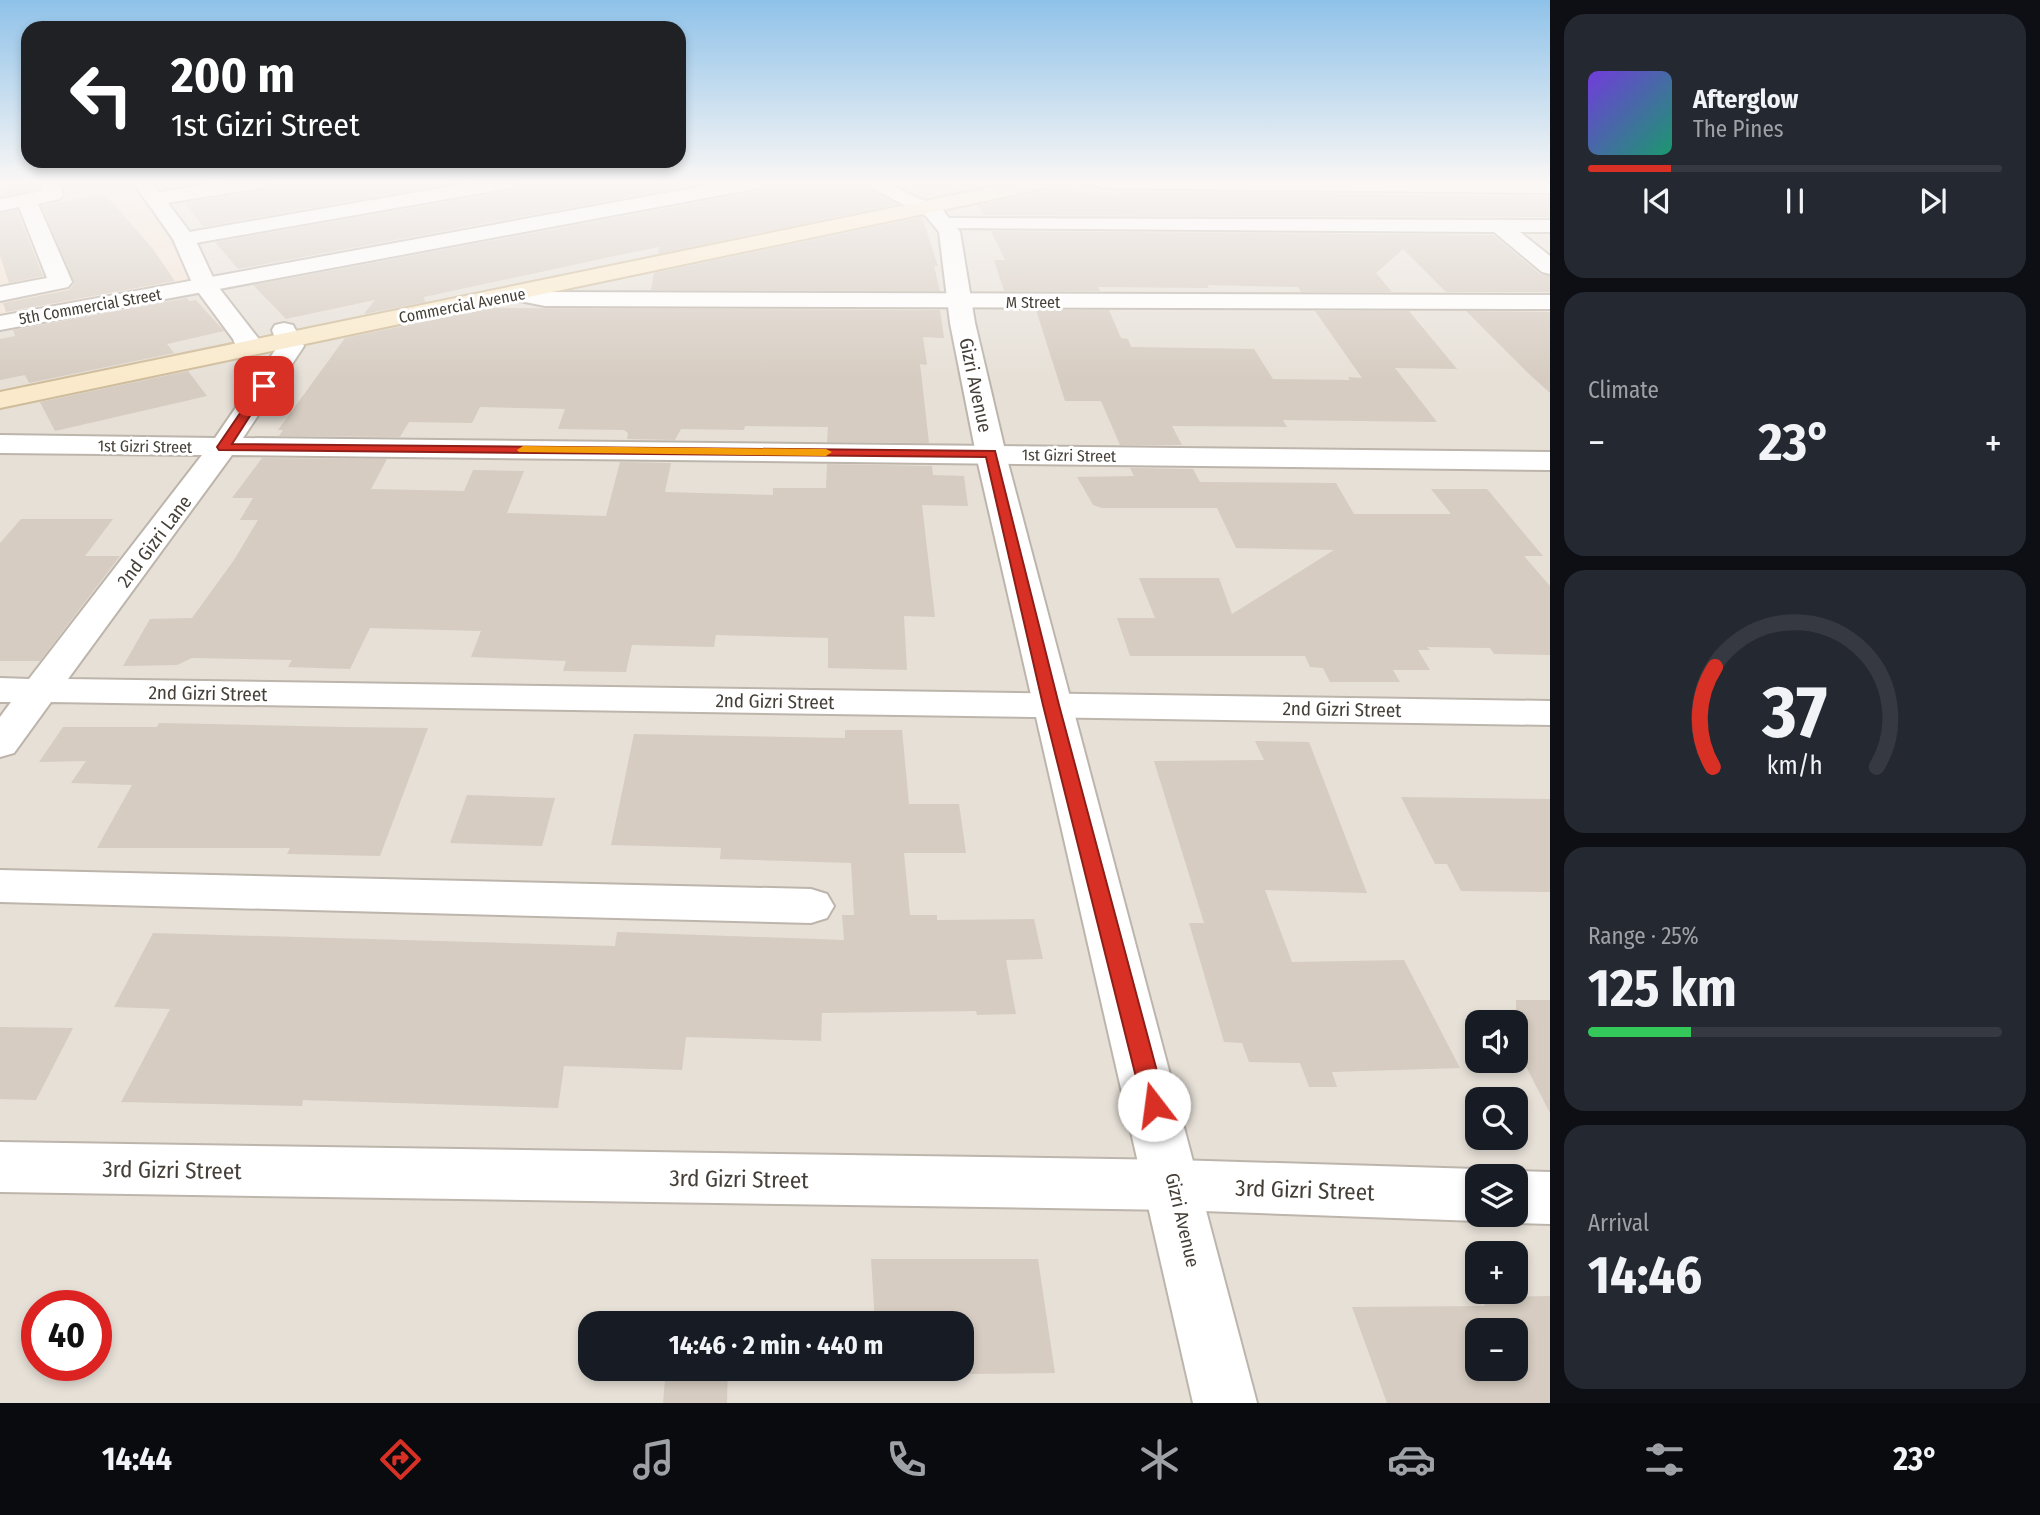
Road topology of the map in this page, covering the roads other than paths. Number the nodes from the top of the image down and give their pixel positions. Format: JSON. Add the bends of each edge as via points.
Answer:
{"nodes":[{"id":1,"x":46,"y":247,"type":"edge"},
{"id":2,"x":188,"y":247,"type":"edge"},
{"id":3,"x":407,"y":247,"type":"edge"},
{"id":4,"x":736,"y":247,"type":"edge"},
{"id":5,"x":745,"y":247,"type":"edge"},
{"id":6,"x":953,"y":247,"type":"edge"},
{"id":7,"x":1526,"y":247,"type":"edge"},
{"id":8,"x":1550,"y":267,"type":"edge"},
{"id":9,"x":205,"y":285,"type":"junction"},
{"id":10,"x":0,"y":294,"type":"edge"},
{"id":11,"x":518,"y":294,"type":"junction"},
{"id":12,"x":958,"y":302,"type":"junction"},
{"id":13,"x":1550,"y":302,"type":"edge"},
{"id":14,"x":0,"y":323,"type":"edge"},
{"id":15,"x":286,"y":335,"type":"junction"},
{"id":16,"x":246,"y":343,"type":"junction"},
{"id":17,"x":0,"y":388,"type":"edge"},
{"id":18,"x":0,"y":400,"type":"edge"},
{"id":19,"x":0,"y":444,"type":"edge"},
{"id":20,"x":223,"y":447,"type":"junction"},
{"id":21,"x":991,"y":454,"type":"junction"},
{"id":22,"x":1550,"y":461,"type":"edge"},
{"id":23,"x":0,"y":690,"type":"edge"},
{"id":24,"x":42,"y":691,"type":"junction"},
{"id":25,"x":1051,"y":705,"type":"junction"},
{"id":26,"x":1550,"y":713,"type":"edge"},
{"id":27,"x":0,"y":744,"type":"edge"},
{"id":28,"x":0,"y":886,"type":"edge"},
{"id":29,"x":811,"y":906,"type":"dead end"},
{"id":30,"x":0,"y":1167,"type":"edge"},
{"id":31,"x":1175,"y":1185,"type":"junction"},
{"id":32,"x":1465,"y":1195,"type":"edge"},
{"id":33,"x":1528,"y":1197,"type":"edge"},
{"id":34,"x":1550,"y":1198,"type":"edge"},
{"id":35,"x":1225,"y":1403,"type":"edge"}],
"edges":[{"from":1,"to":10,"type":"street","via":[[60,282]]},
{"from":2,"to":9,"type":"street"},
{"from":3,"to":9,"type":"street","name":"5th Commercial Street"},
{"from":4,"to":15,"type":"main road","name":"Commercial Avenue"},
{"from":5,"to":11,"type":"main road","name":"Commercial Avenue"},
{"from":6,"to":12,"type":"street","name":"Gizri Avenue"},
{"from":7,"to":8,"type":"street"},
{"from":9,"to":14,"type":"street","name":"5th Commercial Street"},
{"from":9,"to":16,"type":"street"},
{"from":11,"to":12,"type":"street","name":"M Street","via":[[545,299]]},
{"from":11,"to":15,"type":"main road","name":"Commercial Avenue"},
{"from":12,"to":13,"type":"street","name":"M Street"},
{"from":12,"to":21,"type":"street","name":"Gizri Avenue"},
{"from":15,"to":16,"type":"main road","name":"Commercial Avenue"},
{"from":15,"to":20,"type":"street","name":"2nd Gizri Lane","via":[[290,346]]},
{"from":16,"to":17,"type":"main road","name":"Commercial Avenue"},
{"from":16,"to":18,"type":"main road","name":"Commercial Avenue"},
{"from":19,"to":20,"type":"street","name":"1st Gizri Street"},
{"from":20,"to":21,"type":"street","name":"1st Gizri Street"},
{"from":20,"to":24,"type":"street","name":"2nd Gizri Lane"},
{"from":21,"to":22,"type":"street","name":"1st Gizri Street"},
{"from":21,"to":25,"type":"street","name":"Gizri Avenue"},
{"from":23,"to":24,"type":"street","name":"2nd Gizri Street"},
{"from":24,"to":25,"type":"street","name":"2nd Gizri Street"},
{"from":24,"to":27,"type":"street","name":"2nd Gizri Lane"},
{"from":25,"to":26,"type":"street","name":"2nd Gizri Street"},
{"from":25,"to":31,"type":"street","name":"Gizri Avenue"},
{"from":28,"to":29,"type":"street"},
{"from":30,"to":31,"type":"street","name":"3rd Gizri Street"},
{"from":31,"to":32,"type":"street","name":"3rd Gizri Street"},
{"from":31,"to":35,"type":"street","name":"Gizri Avenue"},
{"from":33,"to":34,"type":"street"}]}
